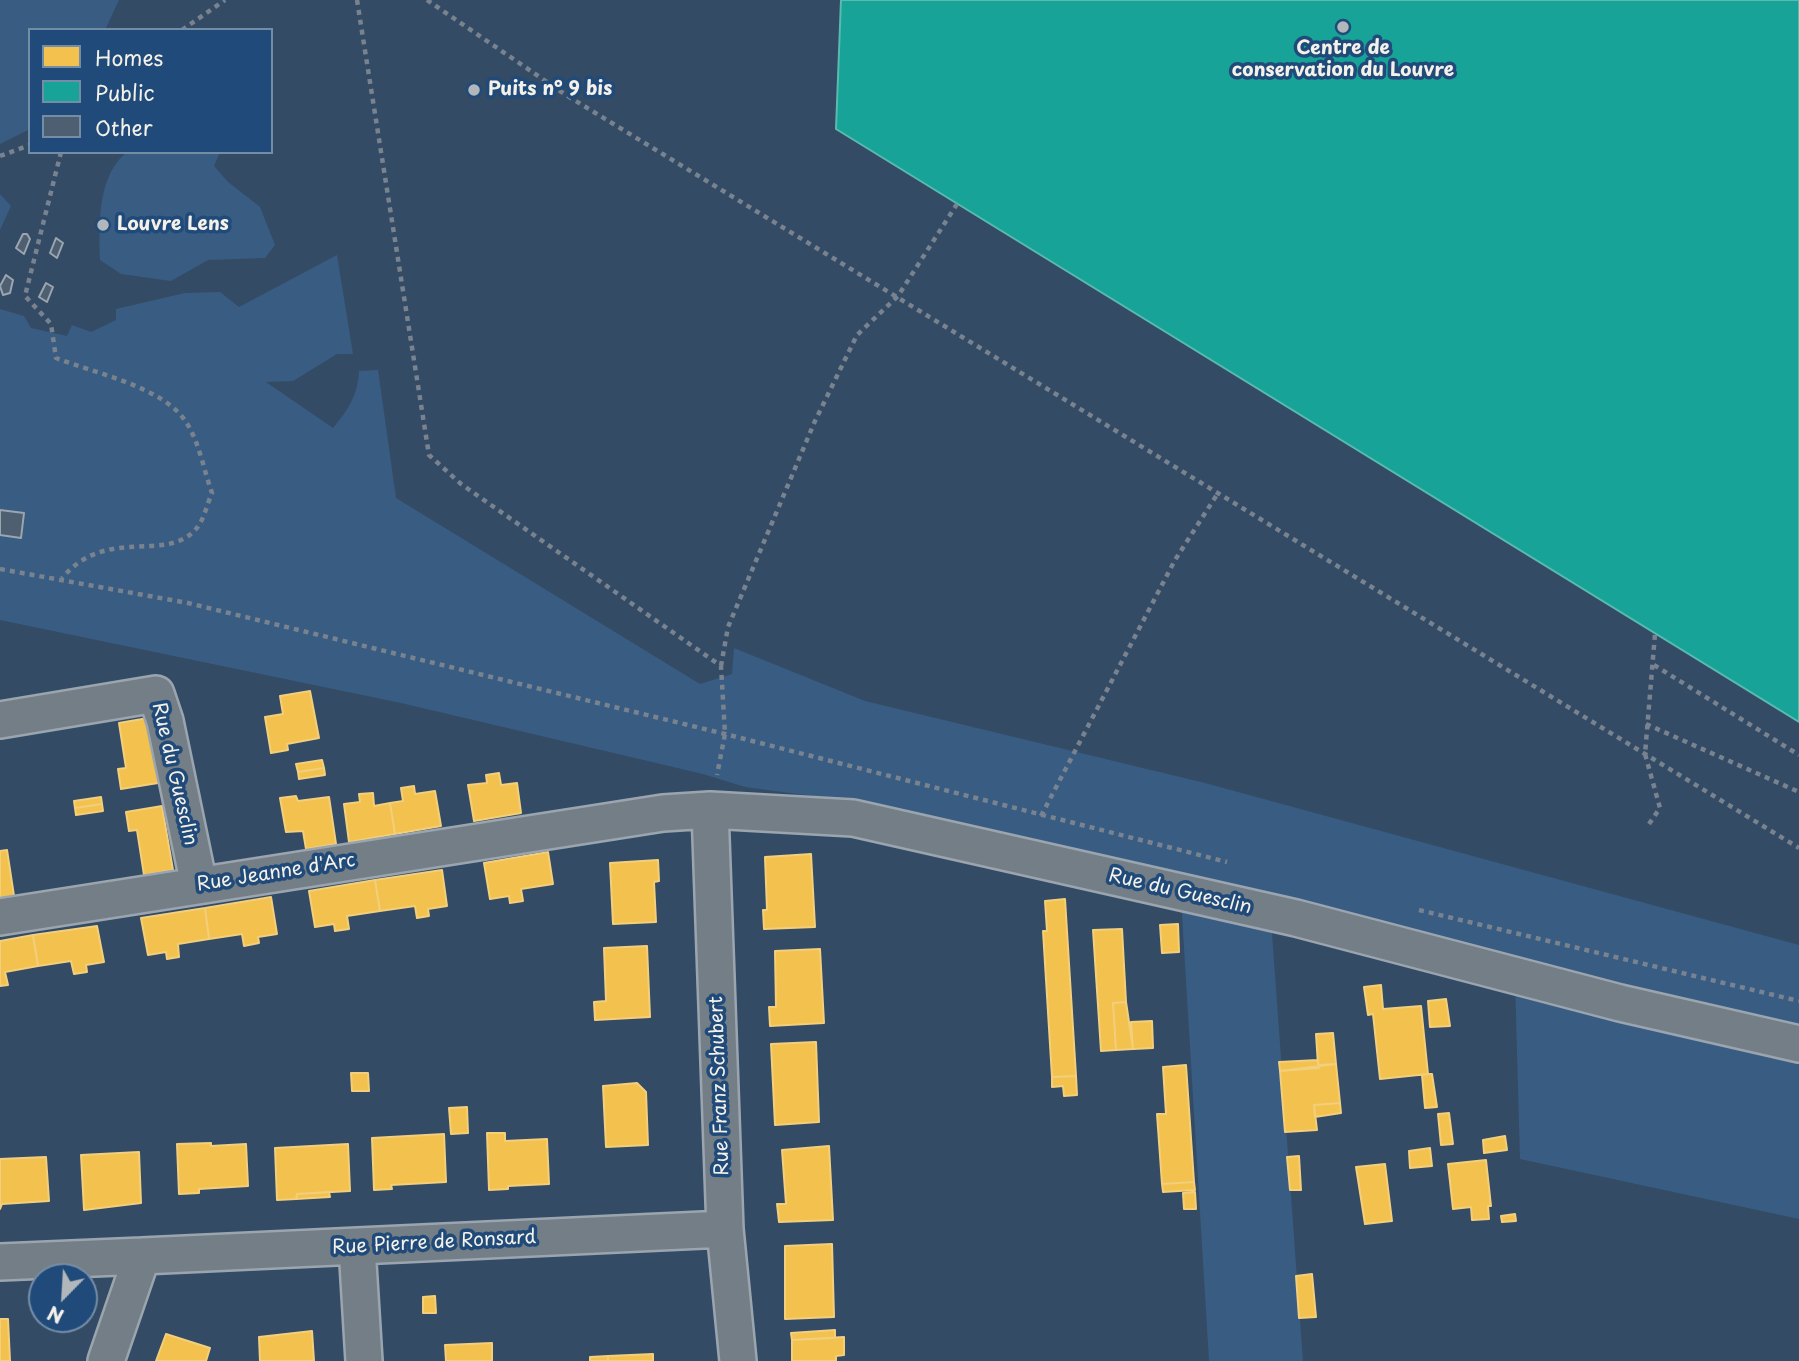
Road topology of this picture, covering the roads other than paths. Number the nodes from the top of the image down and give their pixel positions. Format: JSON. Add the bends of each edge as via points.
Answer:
{"nodes":[{"id":1,"x":0,"y":720,"type":"edge"},
{"id":2,"x":710,"y":810,"type":"junction"},
{"id":3,"x":552,"y":830,"type":"joint"},
{"id":4,"x":199,"y":885,"type":"junction"},
{"id":5,"x":0,"y":918,"type":"edge"},
{"id":6,"x":1799,"y":1044,"type":"edge"},
{"id":7,"x":725,"y":1230,"type":"junction"},
{"id":8,"x":357,"y":1247,"type":"junction"},
{"id":9,"x":142,"y":1256,"type":"junction"},
{"id":10,"x":0,"y":1262,"type":"edge"},
{"id":11,"x":106,"y":1361,"type":"edge"},
{"id":12,"x":364,"y":1361,"type":"edge"},
{"id":13,"x":738,"y":1361,"type":"edge"}],
"edges":[{"from":1,"to":4,"type":"street","name":"Rue du Guesclin","via":[[156,694]]},
{"from":2,"to":3,"type":"street","name":"Rue du Guesclin"},
{"from":2,"to":6,"type":"street","name":"Rue du Guesclin","via":[[853,818],[1296,918],[1620,1003]]},
{"from":2,"to":7,"type":"street","name":"Rue Franz Schubert"},
{"from":3,"to":4,"type":"street","name":"Rue Jeanne d'Arc"},
{"from":4,"to":5,"type":"street","name":"Rue Jeanne d'Arc"},
{"from":7,"to":8,"type":"street","name":"Rue Pierre de Ronsard"},
{"from":7,"to":13,"type":"street","name":"Rue Franz Schubert"},
{"from":8,"to":9,"type":"street","name":"Rue Pierre de Ronsard"},
{"from":8,"to":12,"type":"street"},
{"from":9,"to":10,"type":"street","name":"Rue Pierre de Ronsard"},
{"from":9,"to":11,"type":"street"}]}
